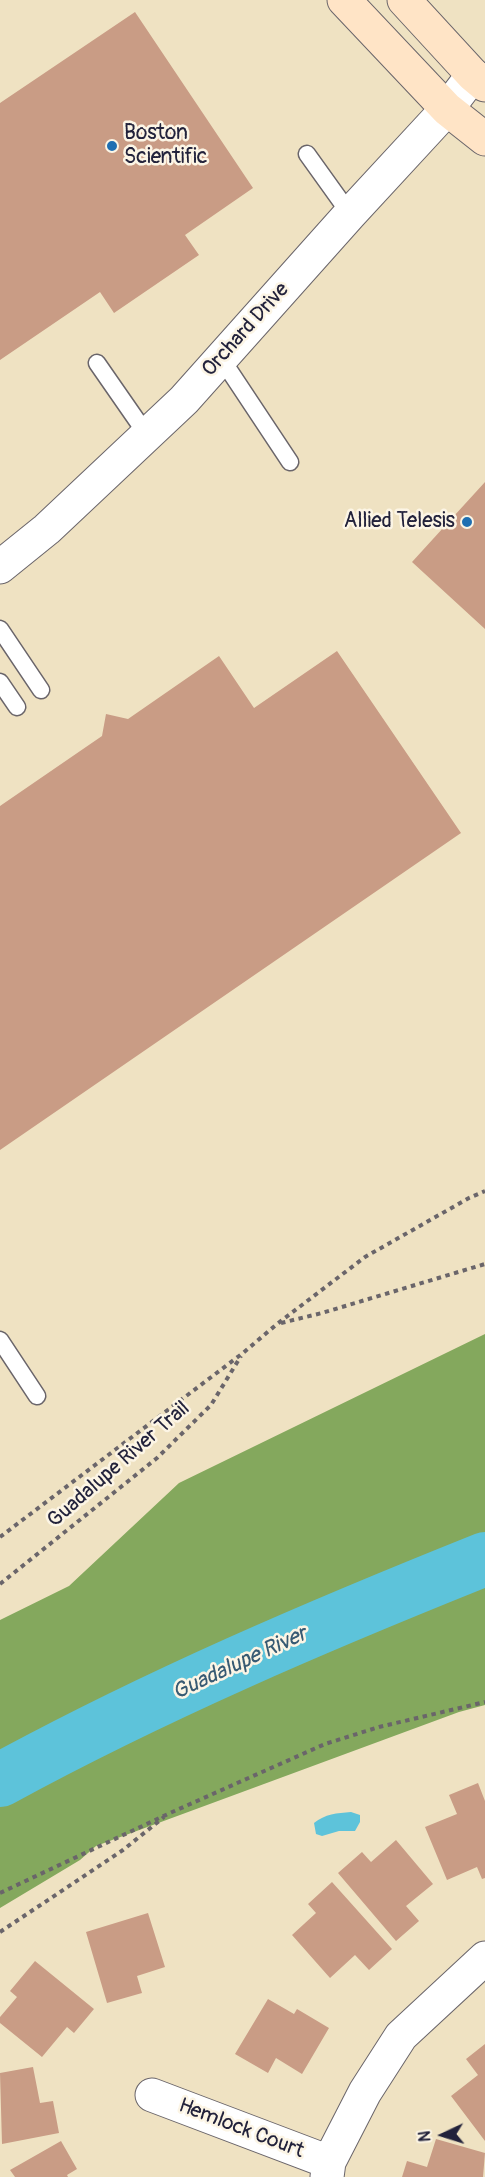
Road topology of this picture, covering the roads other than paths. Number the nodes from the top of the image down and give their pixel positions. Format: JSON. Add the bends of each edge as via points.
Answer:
{"nodes":[{"id":1,"x":344,"y":0,"type":"edge"},
{"id":2,"x":404,"y":0,"type":"edge"},
{"id":3,"x":479,"y":80,"type":"edge"},
{"id":4,"x":447,"y":109,"type":"junction"},
{"id":5,"x":485,"y":139,"type":"edge"},
{"id":6,"x":307,"y":154,"type":"dead end"},
{"id":7,"x":350,"y":214,"type":"junction"},
{"id":8,"x":221,"y":358,"type":"junction"},
{"id":9,"x":97,"y":363,"type":"dead end"},
{"id":10,"x":147,"y":435,"type":"junction"},
{"id":11,"x":290,"y":462,"type":"dead end"},
{"id":12,"x":0,"y":567,"type":"edge"},
{"id":13,"x":0,"y":629,"type":"edge"},
{"id":14,"x":0,"y":682,"type":"edge"},
{"id":15,"x":41,"y":690,"type":"dead end"},
{"id":16,"x":17,"y":707,"type":"dead end"},
{"id":17,"x":0,"y":1340,"type":"edge"},
{"id":18,"x":37,"y":1396,"type":"dead end"},
{"id":19,"x":485,"y":1958,"type":"edge"},
{"id":20,"x":152,"y":2095,"type":"dead end"},
{"id":21,"x":328,"y":2170,"type":"edge"}],
"edges":[{"from":1,"to":4,"type":"main road"},
{"from":2,"to":3,"type":"main road"},
{"from":3,"to":4,"type":"street","name":"Orchard Drive"},
{"from":4,"to":5,"type":"main road"},
{"from":4,"to":7,"type":"street","name":"Orchard Drive"},
{"from":6,"to":7,"type":"lane"},
{"from":7,"to":8,"type":"street","name":"Orchard Drive"},
{"from":8,"to":10,"type":"street","name":"Orchard Drive"},
{"from":8,"to":11,"type":"lane"},
{"from":9,"to":10,"type":"lane"},
{"from":10,"to":12,"type":"street","name":"Orchard Drive","via":[[47,530]]},
{"from":13,"to":15,"type":"lane"},
{"from":14,"to":16,"type":"lane"},
{"from":17,"to":18,"type":"lane"},
{"from":19,"to":21,"type":"street","via":[[401,2036],[364,2092]]},
{"from":20,"to":21,"type":"street","name":"Hemlock Court"}]}
